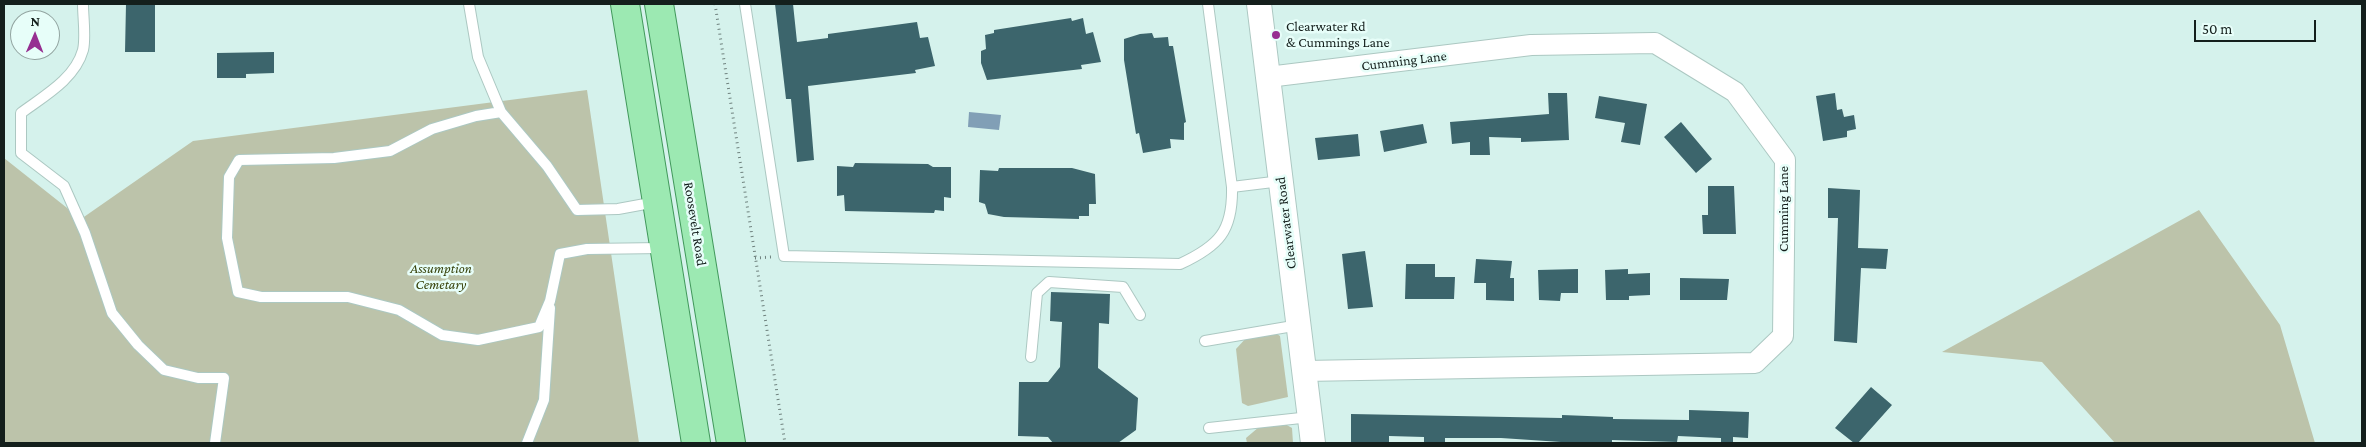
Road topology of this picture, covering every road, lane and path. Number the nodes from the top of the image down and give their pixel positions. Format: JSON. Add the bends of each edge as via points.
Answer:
{"nodes":[{"id":1,"x":83,"y":4,"type":"edge"},
{"id":2,"x":469,"y":4,"type":"edge"},
{"id":3,"x":625,"y":4,"type":"edge"},
{"id":4,"x":660,"y":4,"type":"edge"},
{"id":5,"x":715,"y":4,"type":"edge"},
{"id":6,"x":745,"y":4,"type":"edge"},
{"id":7,"x":1208,"y":4,"type":"edge"},
{"id":8,"x":1259,"y":4,"type":"edge"},
{"id":9,"x":1268,"y":77,"type":"junction"},
{"id":10,"x":501,"y":112,"type":"junction"},
{"id":11,"x":1281,"y":182,"type":"junction"},
{"id":12,"x":1232,"y":187,"type":"junction"},
{"id":13,"x":657,"y":202,"type":"junction"},
{"id":14,"x":664,"y":248,"type":"junction"},
{"id":15,"x":550,"y":301,"type":"junction"},
{"id":16,"x":1140,"y":315,"type":"dead end"},
{"id":17,"x":1298,"y":325,"type":"junction"},
{"id":18,"x":1205,"y":341,"type":"dead end"},
{"id":19,"x":1031,"y":357,"type":"dead end"},
{"id":20,"x":1304,"y":371,"type":"junction"},
{"id":21,"x":1310,"y":417,"type":"junction"},
{"id":22,"x":1209,"y":428,"type":"dead end"},
{"id":23,"x":216,"y":443,"type":"edge"},
{"id":24,"x":527,"y":443,"type":"edge"},
{"id":25,"x":696,"y":443,"type":"edge"},
{"id":26,"x":731,"y":443,"type":"edge"},
{"id":27,"x":785,"y":443,"type":"edge"},
{"id":28,"x":1313,"y":443,"type":"edge"}],
"edges":[{"from":1,"to":23,"type":"lane","via":[[83,49],[75,69],[21,113],[21,153],[64,186],[85,233],[112,313],[138,344],[164,370],[198,378],[224,378]]},
{"from":2,"to":10,"type":"lane","via":[[478,57]]},
{"from":3,"to":13,"type":"main road"},
{"from":4,"to":26,"type":"main road","name":"Roosevelt Road"},
{"from":5,"to":27,"type":"path"},
{"from":6,"to":12,"type":"lane","via":[[784,256],[1180,264],[1201,254],[1218,240],[1229,224],[1233,208]]},
{"from":7,"to":12,"type":"lane"},
{"from":8,"to":9,"type":"street","name":"Clearwater Road"},
{"from":9,"to":11,"type":"street","name":"Clearwater Road"},
{"from":9,"to":20,"type":"street","name":"Cumming Lane","via":[[1532,46],[1655,43],[1735,92],[1785,160],[1784,336],[1755,363]]},
{"from":10,"to":13,"type":"lane","via":[[547,166],[578,210],[618,209]]},
{"from":10,"to":15,"type":"lane","via":[[432,129],[390,151],[334,158],[239,160],[229,177],[227,238],[238,292],[261,297],[348,297],[400,310],[442,335],[478,340],[539,327]]},
{"from":11,"to":12,"type":"lane"},
{"from":11,"to":17,"type":"street","name":"Clearwater Road"},
{"from":13,"to":14,"type":"main road"},
{"from":14,"to":15,"type":"lane","via":[[587,249],[560,254]]},
{"from":14,"to":25,"type":"main road"},
{"from":15,"to":24,"type":"lane","via":[[544,400]]},
{"from":16,"to":19,"type":"lane","via":[[1123,287],[1049,282],[1038,293]]},
{"from":17,"to":18,"type":"lane"},
{"from":17,"to":20,"type":"street","name":"Clearwater Road"},
{"from":20,"to":21,"type":"street","name":"Clearwater Road"},
{"from":21,"to":22,"type":"lane"},
{"from":21,"to":28,"type":"street","name":"Clearwater Road"}]}
